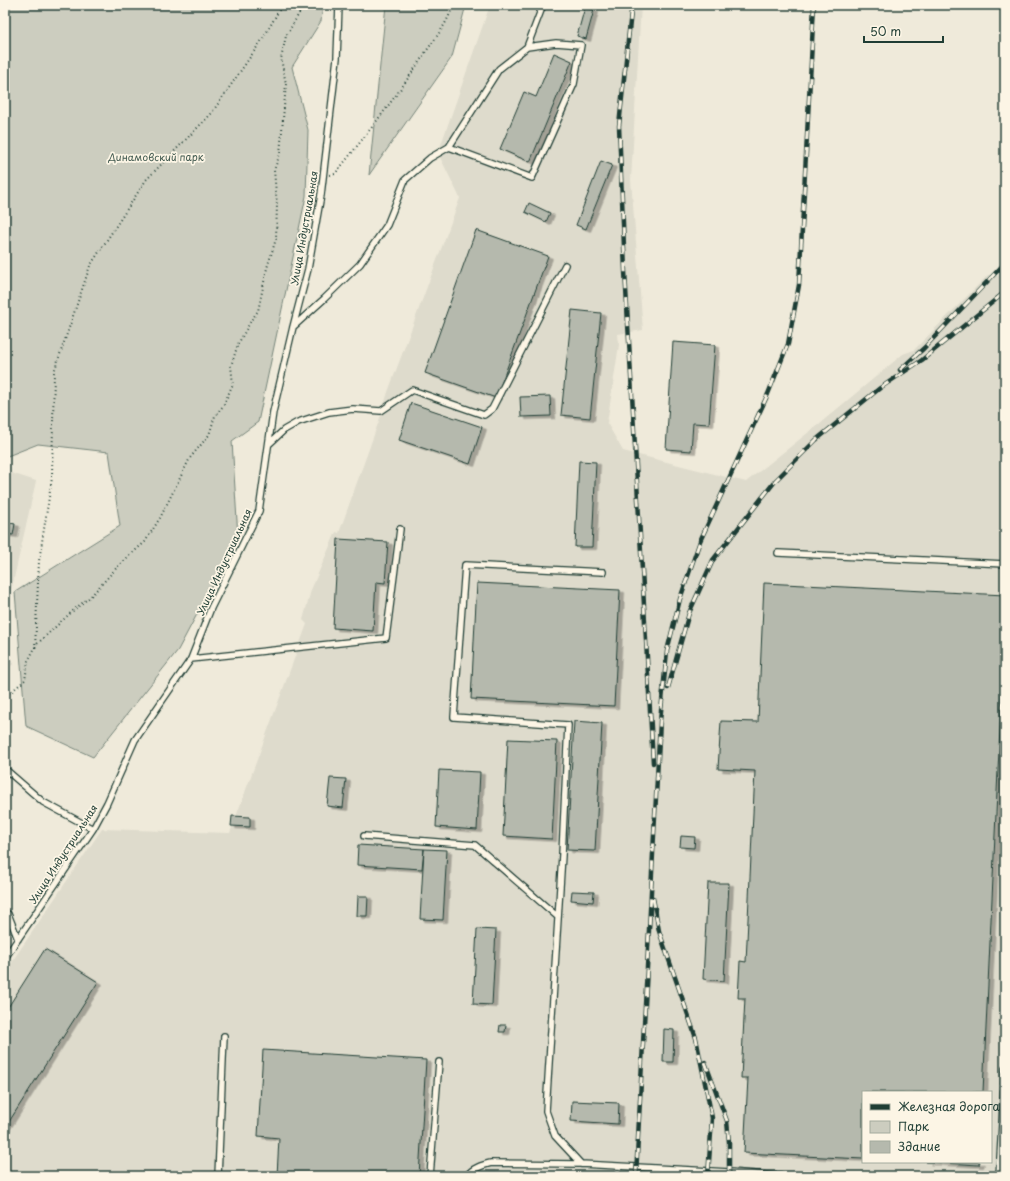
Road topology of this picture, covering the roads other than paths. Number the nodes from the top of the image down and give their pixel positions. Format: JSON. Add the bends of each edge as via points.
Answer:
{"nodes":[{"id":1,"x":339,"y":5,"type":"edge"},
{"id":2,"x":543,"y":5,"type":"edge"},
{"id":3,"x":527,"y":47,"type":"junction"},
{"id":4,"x":449,"y":147,"type":"junction"},
{"id":5,"x":565,"y":265,"type":"dead end"},
{"id":6,"x":293,"y":327,"type":"junction"},
{"id":7,"x":269,"y":444,"type":"junction"},
{"id":8,"x":400,"y":529,"type":"dead end"},
{"id":9,"x":778,"y":553,"type":"dead end"},
{"id":10,"x":1005,"y":564,"type":"edge"},
{"id":11,"x":602,"y":572,"type":"dead end"},
{"id":12,"x":191,"y":659,"type":"junction"},
{"id":13,"x":5,"y":769,"type":"edge"},
{"id":14,"x":92,"y":828,"type":"junction"},
{"id":15,"x":364,"y":836,"type":"dead end"},
{"id":16,"x":5,"y":913,"type":"edge"},
{"id":17,"x":558,"y":917,"type":"junction"},
{"id":18,"x":18,"y":939,"type":"junction"},
{"id":19,"x":5,"y":958,"type":"edge"},
{"id":20,"x":224,"y":1036,"type":"dead end"},
{"id":21,"x":439,"y":1062,"type":"dead end"},
{"id":22,"x":1005,"y":1069,"type":"edge"},
{"id":23,"x":581,"y":1164,"type":"junction"},
{"id":24,"x":681,"y":1173,"type":"edge"},
{"id":25,"x":218,"y":1176,"type":"edge"},
{"id":26,"x":430,"y":1176,"type":"edge"},
{"id":27,"x":467,"y":1176,"type":"edge"},
{"id":28,"x":780,"y":1176,"type":"edge"},
{"id":29,"x":999,"y":1176,"type":"edge"}],
"edges":[{"from":1,"to":6,"type":"lane","name":"Улица Индустриальная","via":[[337,58],[323,177],[308,269]]},
{"from":2,"to":3,"type":"lane"},
{"from":3,"to":4,"type":"lane","via":[[499,69]]},
{"from":3,"to":4,"type":"lane","via":[[556,43],[581,45],[574,84],[532,178]]},
{"from":4,"to":6,"type":"lane","via":[[430,158],[405,180],[388,225],[360,264]]},
{"from":5,"to":7,"type":"lane","via":[[492,409],[484,415],[412,390],[381,411],[354,409],[329,412],[298,422],[284,430]]},
{"from":6,"to":7,"type":"lane","name":"Улица Индустриальная","via":[[273,412]]},
{"from":7,"to":12,"type":"lane","name":"Улица Индустриальная","via":[[259,510],[211,608]]},
{"from":8,"to":12,"type":"lane","via":[[386,638]]},
{"from":9,"to":10,"type":"lane"},
{"from":11,"to":17,"type":"lane","via":[[465,565],[454,717],[568,725]]},
{"from":12,"to":14,"type":"lane","name":"Улица Индустриальная","via":[[135,740],[107,803]]},
{"from":13,"to":14,"type":"lane","via":[[43,802]]},
{"from":14,"to":18,"type":"lane","name":"Улица Индустриальная"},
{"from":15,"to":17,"type":"lane","via":[[475,845]]},
{"from":16,"to":18,"type":"lane","via":[[8,914]]},
{"from":17,"to":23,"type":"lane","via":[[546,1110],[555,1136]]},
{"from":18,"to":19,"type":"lane","name":"Улица Индустриальная"},
{"from":20,"to":25,"type":"lane"},
{"from":21,"to":26,"type":"lane"},
{"from":22,"to":29,"type":"lane"},
{"from":23,"to":24,"type":"lane"},
{"from":23,"to":27,"type":"lane","via":[[491,1163],[481,1166]]},
{"from":24,"to":28,"type":"lane","via":[[729,1172]]}]}
